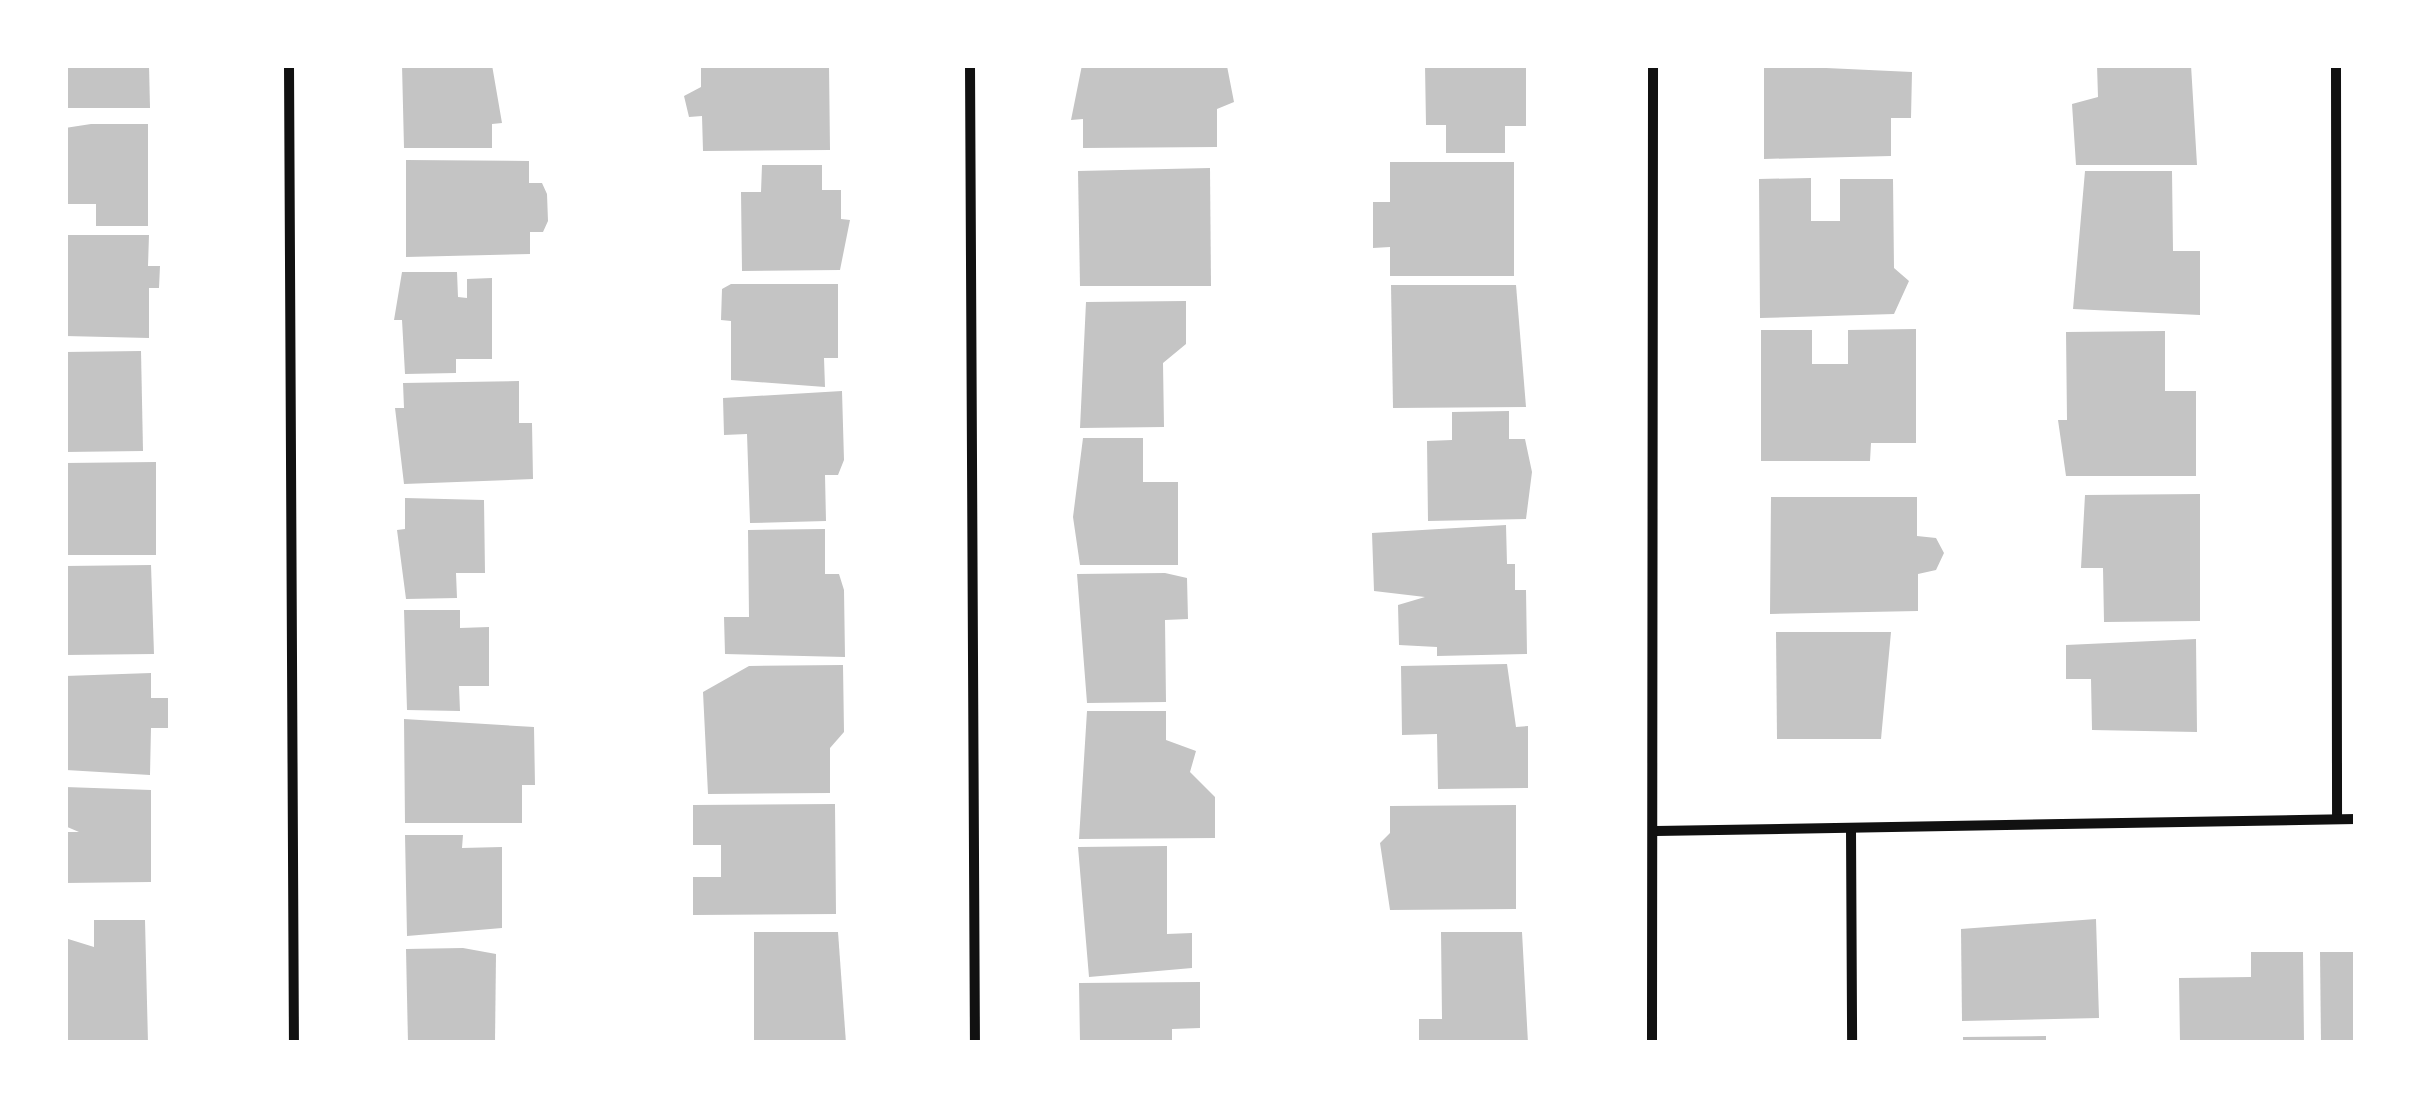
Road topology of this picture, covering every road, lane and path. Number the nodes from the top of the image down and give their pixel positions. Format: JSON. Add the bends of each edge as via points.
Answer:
{"nodes":[{"id":1,"x":290,"y":65,"type":"edge"},
{"id":2,"x":970,"y":65,"type":"edge"},
{"id":3,"x":1653,"y":65,"type":"edge"},
{"id":4,"x":2336,"y":65,"type":"edge"},
{"id":5,"x":2337,"y":819,"type":"junction"},
{"id":6,"x":2356,"y":820,"type":"edge"},
{"id":7,"x":1851,"y":830,"type":"junction"},
{"id":8,"x":1656,"y":831,"type":"junction"},
{"id":9,"x":294,"y":1043,"type":"edge"},
{"id":10,"x":975,"y":1043,"type":"edge"},
{"id":11,"x":1652,"y":1043,"type":"edge"},
{"id":12,"x":1852,"y":1043,"type":"edge"}],
"edges":[{"from":1,"to":9,"type":"street"},
{"from":2,"to":10,"type":"street"},
{"from":3,"to":8,"type":"street"},
{"from":4,"to":5,"type":"street"},
{"from":5,"to":6,"type":"street"},
{"from":5,"to":7,"type":"street"},
{"from":7,"to":8,"type":"street"},
{"from":7,"to":12,"type":"street"},
{"from":8,"to":11,"type":"street"}]}
